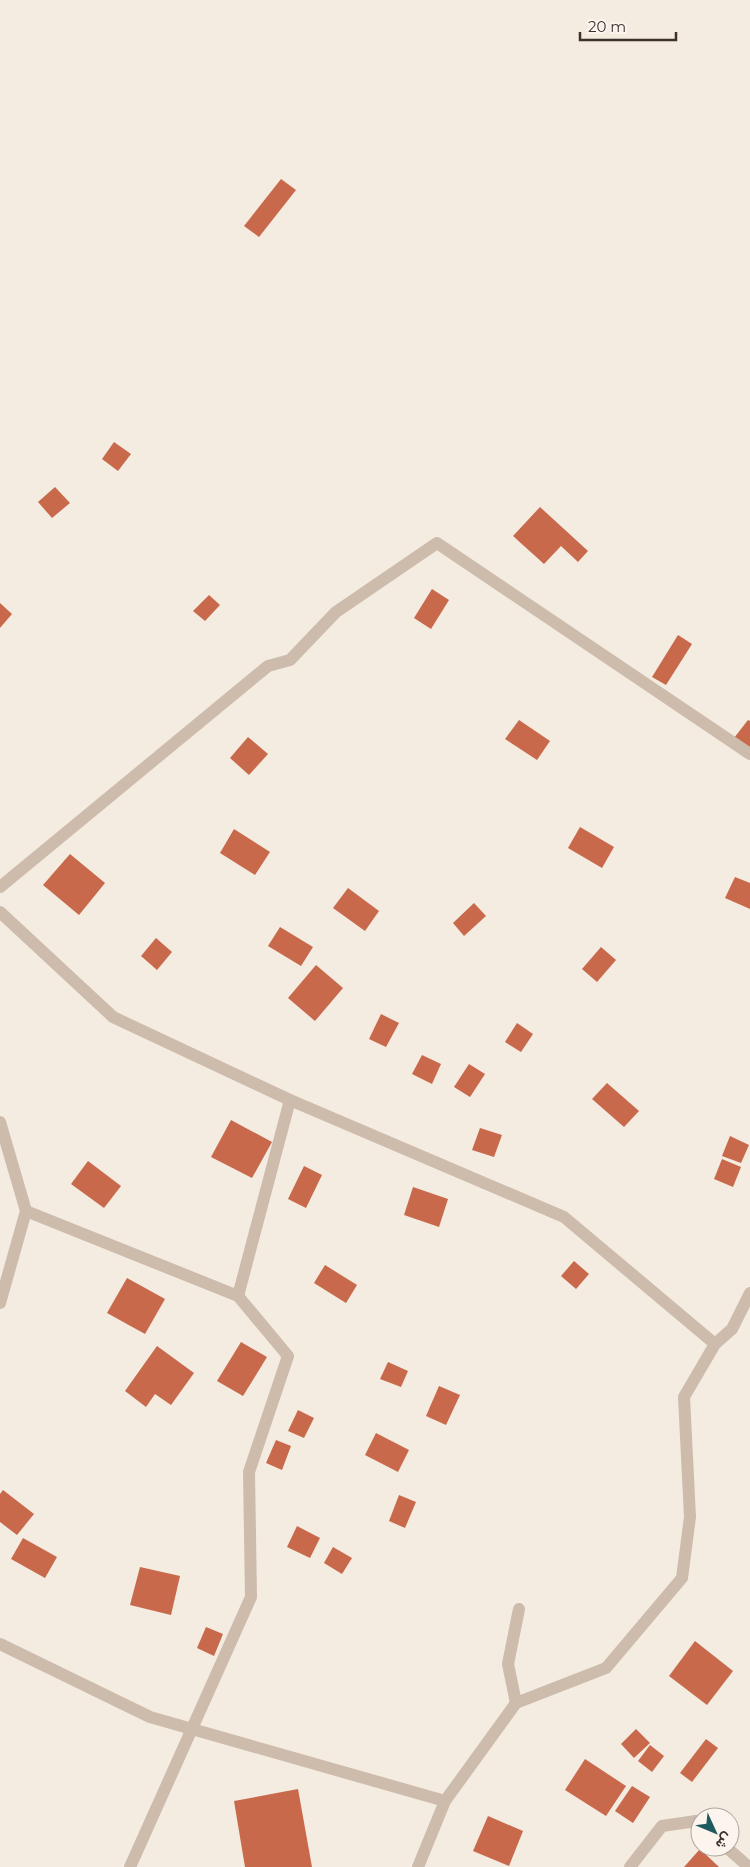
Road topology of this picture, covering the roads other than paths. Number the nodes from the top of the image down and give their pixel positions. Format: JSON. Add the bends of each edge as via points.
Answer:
{"nodes":[{"id":1,"x":750,"y":754,"type":"edge"},
{"id":2,"x":0,"y":887,"type":"edge"},
{"id":3,"x":0,"y":912,"type":"edge"},
{"id":4,"x":290,"y":1100,"type":"junction"},
{"id":5,"x":0,"y":1122,"type":"edge"},
{"id":6,"x":26,"y":1211,"type":"junction"},
{"id":7,"x":750,"y":1293,"type":"edge"},
{"id":8,"x":238,"y":1296,"type":"junction"},
{"id":9,"x":0,"y":1303,"type":"edge"},
{"id":10,"x":714,"y":1344,"type":"junction"},
{"id":11,"x":519,"y":1610,"type":"dead end"},
{"id":12,"x":0,"y":1644,"type":"edge"},
{"id":13,"x":516,"y":1703,"type":"junction"},
{"id":14,"x":192,"y":1728,"type":"junction"},
{"id":15,"x":445,"y":1801,"type":"junction"},
{"id":16,"x":690,"y":1822,"type":"edge"},
{"id":17,"x":738,"y":1857,"type":"edge"},
{"id":18,"x":130,"y":1867,"type":"edge"},
{"id":19,"x":418,"y":1867,"type":"edge"},
{"id":20,"x":630,"y":1867,"type":"edge"},
{"id":21,"x":749,"y":1867,"type":"edge"}],
"edges":[{"from":1,"to":2,"type":"street","via":[[437,543],[336,612],[290,660],[268,666]]},
{"from":3,"to":4,"type":"street","via":[[113,1017]]},
{"from":4,"to":8,"type":"street"},
{"from":4,"to":10,"type":"street","via":[[564,1217]]},
{"from":5,"to":6,"type":"street"},
{"from":6,"to":8,"type":"street"},
{"from":6,"to":9,"type":"street"},
{"from":7,"to":10,"type":"street","via":[[732,1329]]},
{"from":8,"to":14,"type":"street","via":[[288,1356],[248,1472],[251,1598]]},
{"from":10,"to":13,"type":"street","via":[[684,1397],[690,1517],[682,1578],[606,1668]]},
{"from":11,"to":13,"type":"street","via":[[508,1664]]},
{"from":12,"to":14,"type":"street","via":[[150,1717]]},
{"from":13,"to":15,"type":"street"},
{"from":14,"to":15,"type":"street"},
{"from":14,"to":18,"type":"street"},
{"from":15,"to":19,"type":"street"},
{"from":16,"to":20,"type":"street","via":[[662,1826]]},
{"from":17,"to":21,"type":"street"}]}
